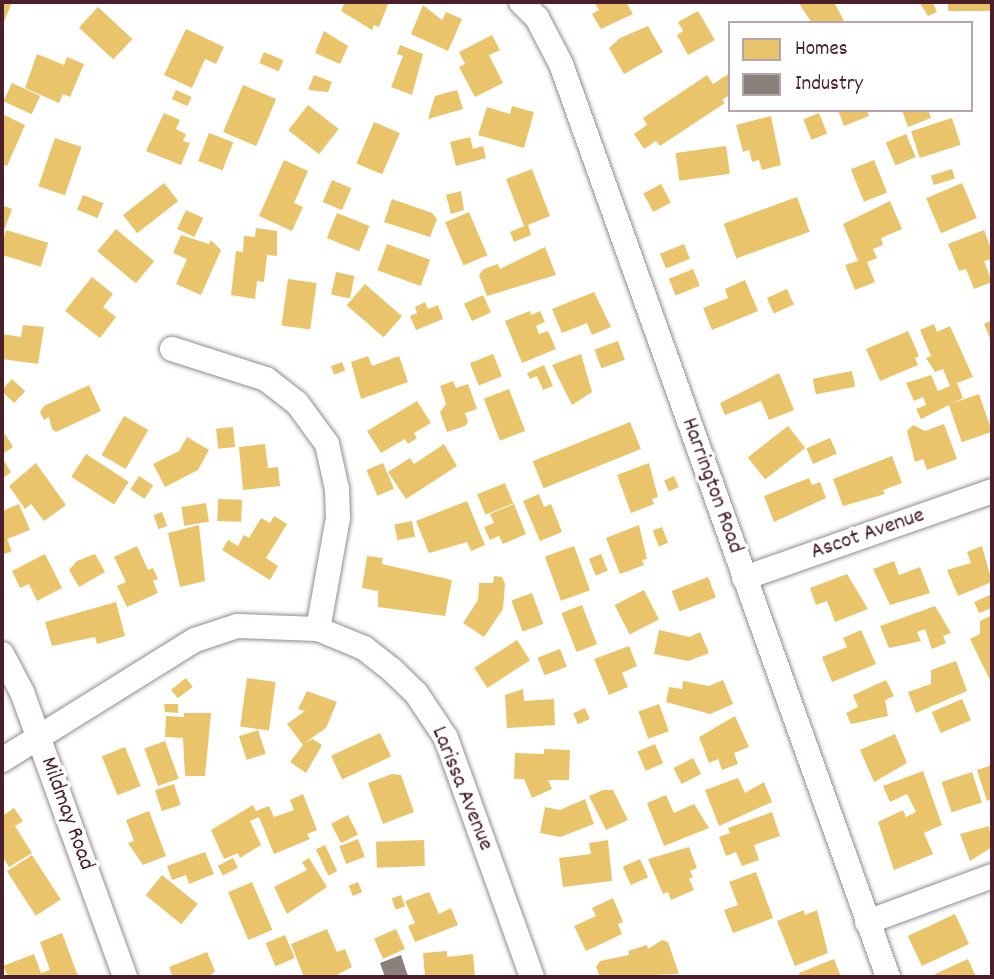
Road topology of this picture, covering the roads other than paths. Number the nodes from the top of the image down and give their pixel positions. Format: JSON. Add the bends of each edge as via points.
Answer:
{"nodes":[{"id":1,"x":521,"y":2,"type":"edge"},
{"id":2,"x":172,"y":349,"type":"dead end"},
{"id":3,"x":992,"y":491,"type":"edge"},
{"id":4,"x":744,"y":578,"type":"junction"},
{"id":5,"x":318,"y":629,"type":"junction"},
{"id":6,"x":2,"y":654,"type":"edge"},
{"id":7,"x":38,"y":736,"type":"junction"},
{"id":8,"x":2,"y":760,"type":"edge"},
{"id":9,"x":992,"y":876,"type":"edge"},
{"id":10,"x":867,"y":922,"type":"junction"},
{"id":11,"x":125,"y":977,"type":"edge"},
{"id":12,"x":532,"y":977,"type":"edge"},
{"id":13,"x":888,"y":977,"type":"edge"}],
"edges":[{"from":1,"to":4,"type":"street","name":"Harrington Road","via":[[537,18],[561,64]]},
{"from":2,"to":5,"type":"street","via":[[265,379],[298,403],[327,444],[338,518]]},
{"from":3,"to":4,"type":"street","name":"Ascot Avenue"},
{"from":4,"to":10,"type":"street","name":"Harrington Road"},
{"from":5,"to":7,"type":"street","name":"Larissa Avenue","via":[[237,625],[194,640]]},
{"from":5,"to":12,"type":"street","name":"Larissa Avenue","via":[[364,648],[391,668],[416,693],[446,738]]},
{"from":6,"to":7,"type":"street","name":"Mildmay Road"},
{"from":7,"to":8,"type":"street","name":"Larissa Avenue"},
{"from":7,"to":11,"type":"street","name":"Mildmay Road"},
{"from":9,"to":10,"type":"street"},
{"from":10,"to":13,"type":"street","name":"Harrington Road"}]}
